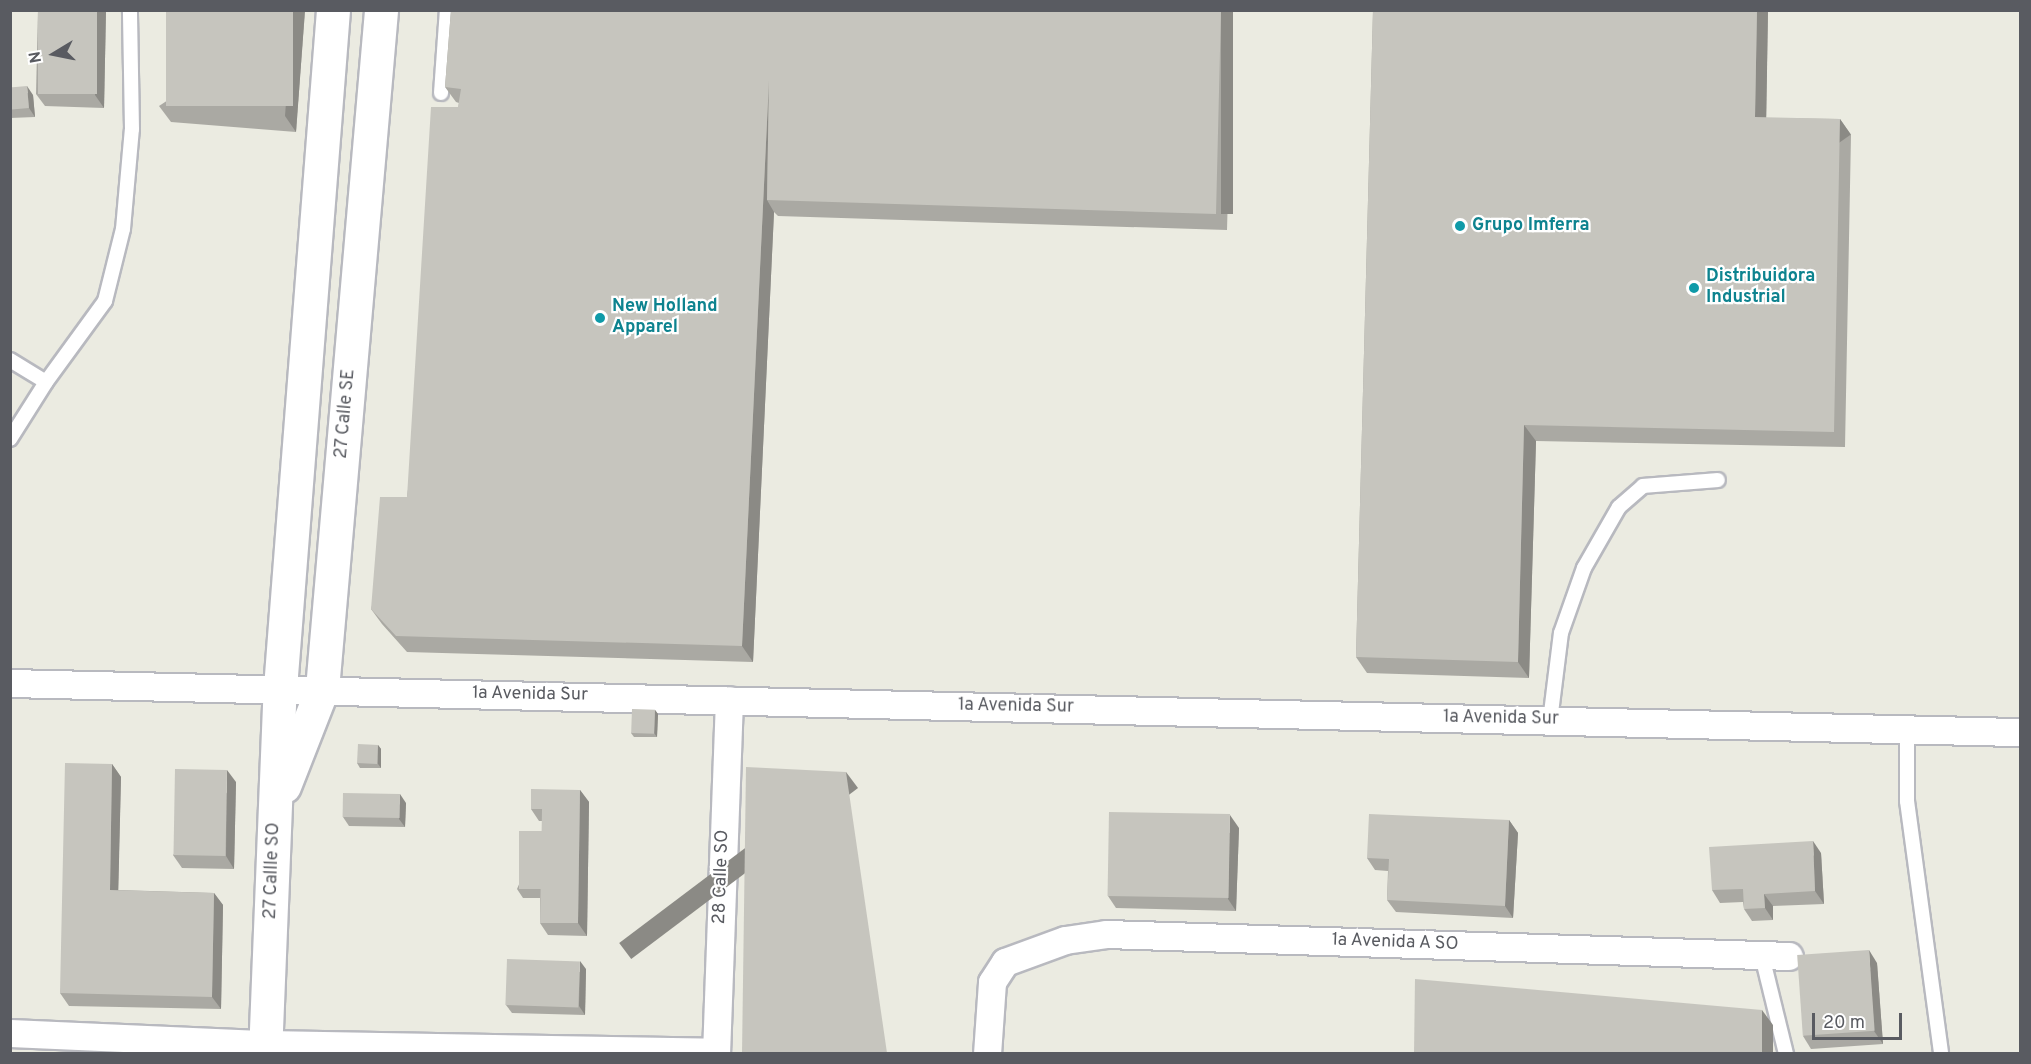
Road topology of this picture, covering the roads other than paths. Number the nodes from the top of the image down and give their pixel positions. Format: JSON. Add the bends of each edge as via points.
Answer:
{"nodes":[{"id":1,"x":130,"y":10,"type":"edge"},
{"id":2,"x":333,"y":10,"type":"edge"},
{"id":3,"x":381,"y":10,"type":"edge"},
{"id":4,"x":447,"y":10,"type":"edge"},
{"id":5,"x":441,"y":93,"type":"dead end"},
{"id":6,"x":10,"y":360,"type":"edge"},
{"id":7,"x":46,"y":382,"type":"junction"},
{"id":8,"x":10,"y":439,"type":"edge"},
{"id":9,"x":1718,"y":480,"type":"dead end"},
{"id":10,"x":10,"y":683,"type":"edge"},
{"id":11,"x":280,"y":688,"type":"junction"},
{"id":12,"x":322,"y":689,"type":"junction"},
{"id":13,"x":729,"y":700,"type":"junction"},
{"id":14,"x":1550,"y":721,"type":"junction"},
{"id":15,"x":1907,"y":729,"type":"junction"},
{"id":16,"x":2020,"y":732,"type":"edge"},
{"id":17,"x":275,"y":810,"type":"junction"},
{"id":18,"x":1762,"y":956,"type":"junction"},
{"id":19,"x":1789,"y":956,"type":"dead end"},
{"id":20,"x":10,"y":1033,"type":"edge"},
{"id":21,"x":266,"y":1048,"type":"edge"},
{"id":22,"x":716,"y":1053,"type":"edge"},
{"id":23,"x":987,"y":1053,"type":"edge"},
{"id":24,"x":1786,"y":1053,"type":"edge"},
{"id":25,"x":1941,"y":1053,"type":"edge"}],
"edges":[{"from":1,"to":7,"type":"lane","via":[[132,129],[123,229],[105,301]]},
{"from":2,"to":11,"type":"main road"},
{"from":3,"to":12,"type":"main road","name":"27 Calle SE"},
{"from":4,"to":5,"type":"lane"},
{"from":6,"to":7,"type":"lane"},
{"from":7,"to":8,"type":"lane"},
{"from":9,"to":14,"type":"lane","via":[[1643,486],[1619,507],[1584,568],[1561,633]]},
{"from":10,"to":11,"type":"street","name":"1a Avenida Sur"},
{"from":11,"to":12,"type":"street","name":"1a Avenida Sur"},
{"from":11,"to":17,"type":"main road","name":"27 Callle SO"},
{"from":12,"to":13,"type":"street","name":"1a Avenida Sur"},
{"from":12,"to":17,"type":"main road","name":"27 Calle SE"},
{"from":13,"to":14,"type":"street","name":"1a Avenida Sur"},
{"from":13,"to":22,"type":"street","name":"28 Calle SO"},
{"from":14,"to":15,"type":"street","name":"1a Avenida Sur"},
{"from":15,"to":16,"type":"street","name":"1a Avenida Sur"},
{"from":15,"to":25,"type":"lane","via":[[1907,801]]},
{"from":17,"to":21,"type":"main road","name":"27 Callle SO"},
{"from":18,"to":19,"type":"street","name":"1a Avenida A SO"},
{"from":18,"to":23,"type":"street","name":"1a Avenida A SO","via":[[1106,934],[1065,940],[1005,962],[992,982]]},
{"from":18,"to":24,"type":"lane"},
{"from":20,"to":21,"type":"street"},
{"from":21,"to":22,"type":"street"}]}
